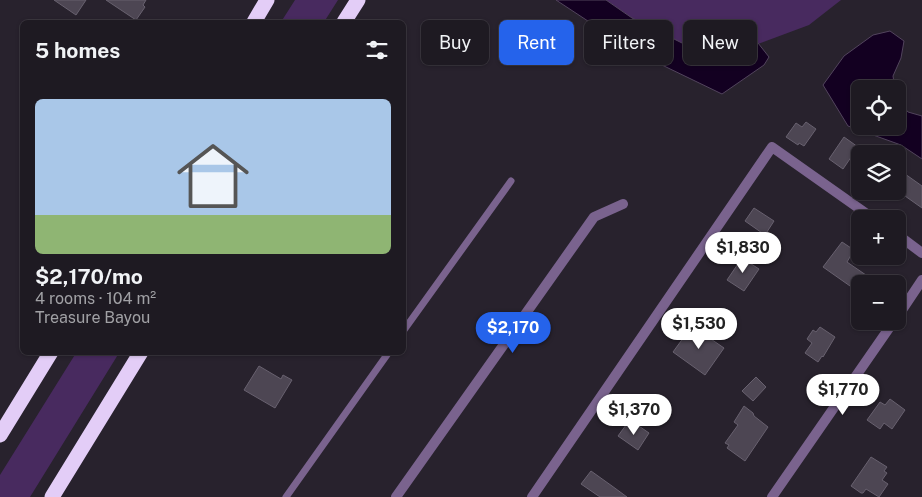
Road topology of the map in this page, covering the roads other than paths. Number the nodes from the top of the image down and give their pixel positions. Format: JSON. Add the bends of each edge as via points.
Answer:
{"nodes":[{"id":1,"x":268,"y":0,"type":"edge"},
{"id":2,"x":358,"y":0,"type":"edge"},
{"id":3,"x":255,"y":20,"type":"edge"},
{"id":4,"x":345,"y":20,"type":"edge"},
{"id":5,"x":511,"y":181,"type":"dead end"},
{"id":6,"x":623,"y":204,"type":"dead end"},
{"id":7,"x":861,"y":210,"type":"edge"},
{"id":8,"x":906,"y":241,"type":"edge"},
{"id":9,"x":922,"y":253,"type":"edge"},
{"id":10,"x":922,"y":280,"type":"edge"},
{"id":11,"x":906,"y":304,"type":"edge"},
{"id":12,"x":406,"y":327,"type":"edge"},
{"id":13,"x":888,"y":330,"type":"edge"},
{"id":14,"x":49,"y":355,"type":"edge"},
{"id":15,"x":139,"y":355,"type":"edge"},
{"id":16,"x":386,"y":355,"type":"edge"},
{"id":17,"x":0,"y":435,"type":"edge"},
{"id":18,"x":52,"y":497,"type":"edge"},
{"id":19,"x":286,"y":497,"type":"edge"},
{"id":20,"x":396,"y":497,"type":"edge"},
{"id":21,"x":532,"y":497,"type":"edge"},
{"id":22,"x":772,"y":497,"type":"edge"}],
"edges":[{"from":1,"to":3,"type":"highway"},
{"from":2,"to":4,"type":"highway"},
{"from":5,"to":12,"type":"lane"},
{"from":6,"to":20,"type":"street","via":[[594,218]]},
{"from":7,"to":21,"type":"street","via":[[772,147]]},
{"from":8,"to":9,"type":"street"},
{"from":10,"to":11,"type":"street"},
{"from":13,"to":22,"type":"street"},
{"from":14,"to":17,"type":"highway"},
{"from":15,"to":18,"type":"highway"},
{"from":16,"to":19,"type":"lane"}]}
